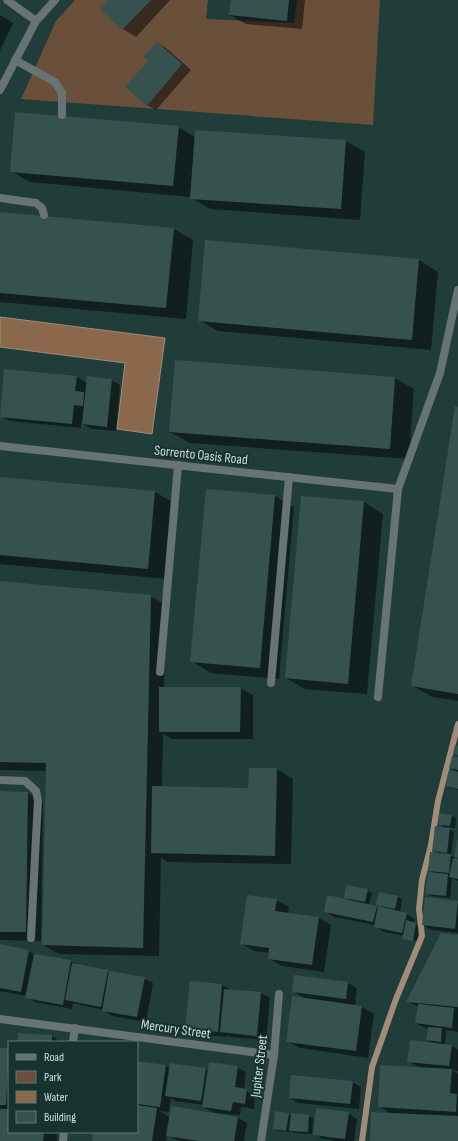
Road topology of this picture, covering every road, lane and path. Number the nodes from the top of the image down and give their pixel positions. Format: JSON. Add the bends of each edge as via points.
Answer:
{"nodes":[{"id":1,"x":7,"y":0,"type":"edge"},
{"id":2,"x":55,"y":0,"type":"edge"},
{"id":3,"x":36,"y":21,"type":"junction"},
{"id":4,"x":15,"y":60,"type":"junction"},
{"id":5,"x":0,"y":90,"type":"edge"},
{"id":6,"x":62,"y":115,"type":"dead end"},
{"id":7,"x":0,"y":198,"type":"edge"},
{"id":8,"x":44,"y":215,"type":"dead end"},
{"id":9,"x":458,"y":290,"type":"edge"},
{"id":10,"x":0,"y":446,"type":"edge"},
{"id":11,"x":178,"y":465,"type":"junction"},
{"id":12,"x":289,"y":478,"type":"junction"},
{"id":13,"x":398,"y":489,"type":"junction"},
{"id":14,"x":160,"y":672,"type":"dead end"},
{"id":15,"x":271,"y":683,"type":"dead end"},
{"id":16,"x":378,"y":697,"type":"dead end"},
{"id":17,"x":0,"y":780,"type":"edge"},
{"id":18,"x":31,"y":938,"type":"dead end"},
{"id":19,"x":279,"y":994,"type":"dead end"},
{"id":20,"x":0,"y":1019,"type":"edge"},
{"id":21,"x":75,"y":1028,"type":"junction"},
{"id":22,"x":73,"y":1041,"type":"edge"},
{"id":23,"x":274,"y":1055,"type":"junction"},
{"id":24,"x":261,"y":1141,"type":"edge"}],
"edges":[{"from":1,"to":3,"type":"street"},
{"from":2,"to":3,"type":"street"},
{"from":3,"to":4,"type":"street"},
{"from":4,"to":5,"type":"street"},
{"from":4,"to":6,"type":"street","via":[[55,82],[62,93]]},
{"from":7,"to":8,"type":"street","via":[[36,203],[42,208]]},
{"from":9,"to":13,"type":"street","via":[[440,373]]},
{"from":10,"to":11,"type":"street","name":"Sorrento Oasis Road"},
{"from":11,"to":12,"type":"street","name":"Sorrento Oasis Road"},
{"from":11,"to":14,"type":"street"},
{"from":12,"to":13,"type":"street","name":"Sorrento Oasis Road"},
{"from":12,"to":15,"type":"street"},
{"from":13,"to":16,"type":"street"},
{"from":17,"to":18,"type":"street","via":[[25,781],[36,791],[38,801]]},
{"from":19,"to":23,"type":"street","name":"Jupiter Street"},
{"from":20,"to":21,"type":"street","name":"Mercury Street"},
{"from":21,"to":22,"type":"street"},
{"from":21,"to":23,"type":"street","name":"Mercury Street"},
{"from":23,"to":24,"type":"street","name":"Jupiter Street"}]}
